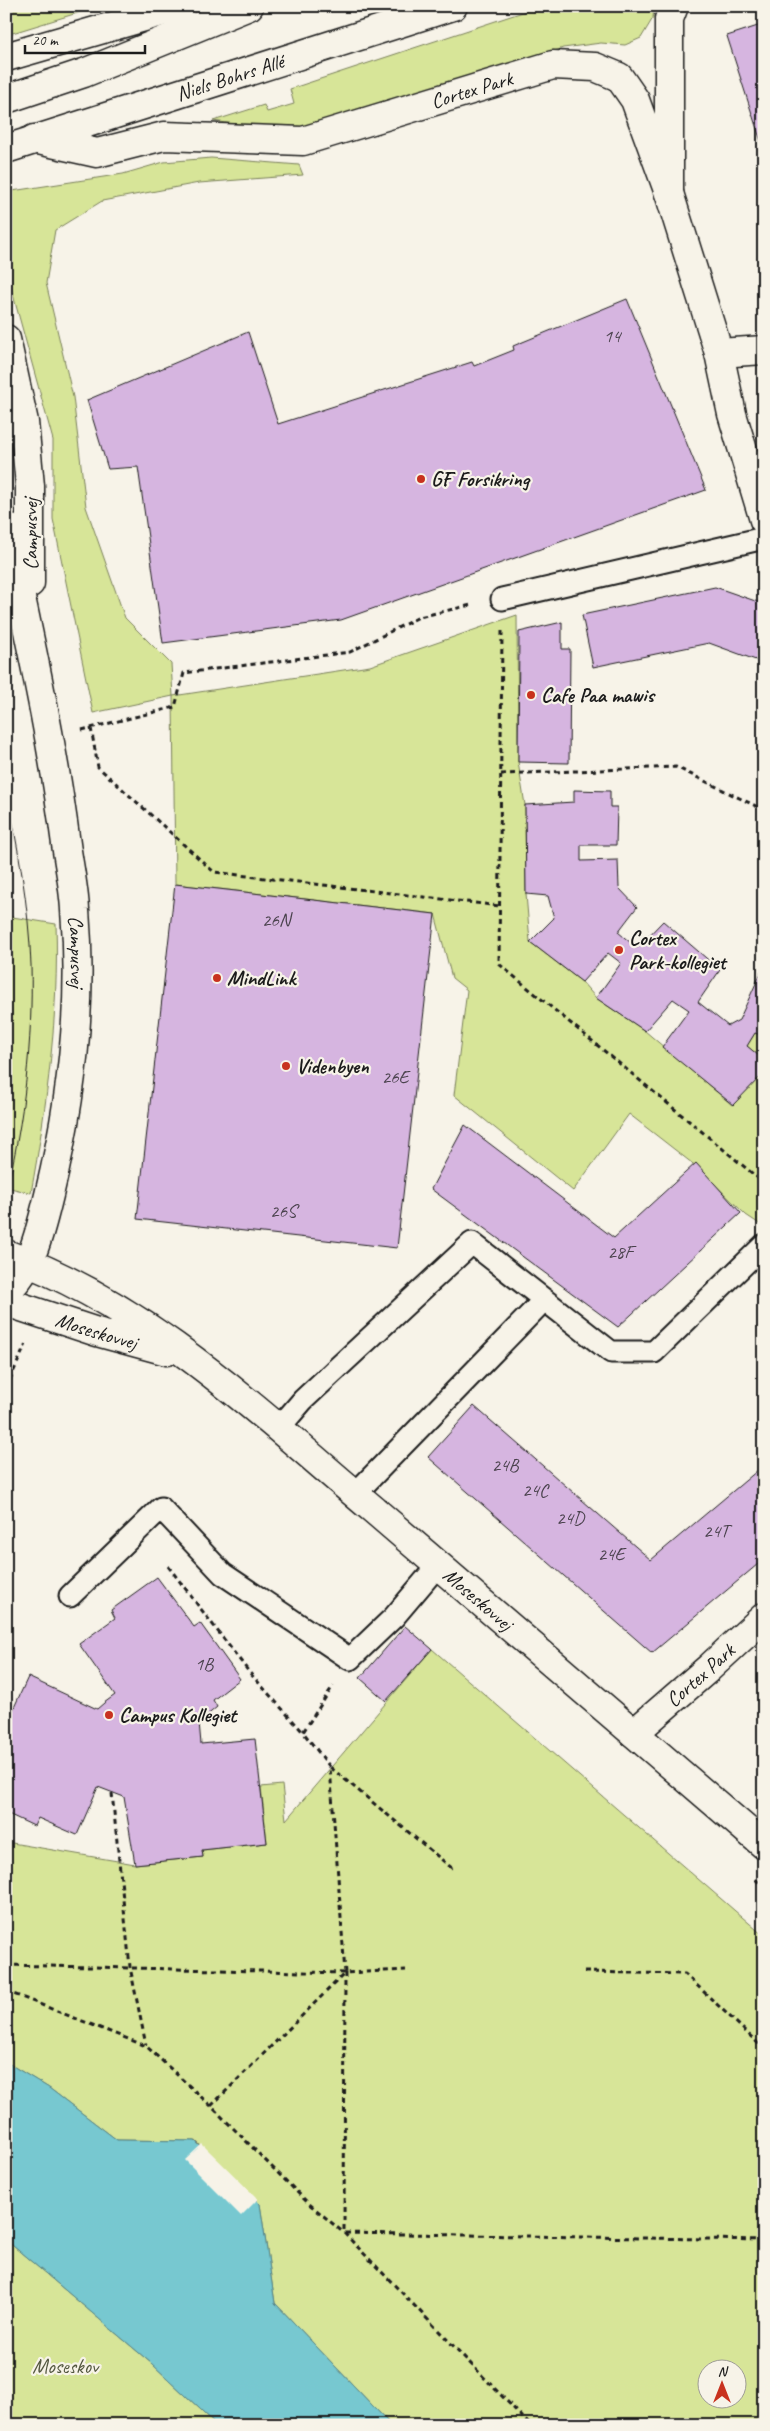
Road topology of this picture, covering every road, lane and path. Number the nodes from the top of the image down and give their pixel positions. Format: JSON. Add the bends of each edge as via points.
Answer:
{"nodes":[{"id":1,"x":182,"y":6,"type":"edge"},
{"id":2,"x":248,"y":6,"type":"edge"},
{"id":3,"x":453,"y":6,"type":"edge"},
{"id":4,"x":674,"y":6,"type":"edge"},
{"id":5,"x":6,"y":58,"type":"edge"},
{"id":6,"x":6,"y":99,"type":"edge"},
{"id":7,"x":34,"y":139,"type":"junction"},
{"id":8,"x":6,"y":149,"type":"edge"},
{"id":9,"x":669,"y":193,"type":"junction"},
{"id":10,"x":6,"y":339,"type":"edge"},
{"id":11,"x":764,"y":350,"type":"edge"},
{"id":12,"x":718,"y":353,"type":"junction"},
{"id":13,"x":764,"y":520,"type":"edge"},
{"id":14,"x":6,"y":526,"type":"edge"},
{"id":15,"x":764,"y":538,"type":"edge"},
{"id":16,"x":502,"y":598,"type":"junction"},
{"id":17,"x":30,"y":642,"type":"junction"},
{"id":18,"x":91,"y":728,"type":"junction"},
{"id":19,"x":50,"y":738,"type":"junction"},
{"id":20,"x":501,"y":774,"type":"junction"},
{"id":21,"x":764,"y":810,"type":"edge"},
{"id":22,"x":500,"y":906,"type":"junction"},
{"id":23,"x":764,"y":1183,"type":"edge"},
{"id":24,"x":764,"y":1245,"type":"edge"},
{"id":25,"x":17,"y":1258,"type":"edge"},
{"id":26,"x":6,"y":1299,"type":"edge"},
{"id":27,"x":544,"y":1300,"type":"junction"},
{"id":28,"x":29,"y":1339,"type":"dead end"},
{"id":29,"x":188,"y":1357,"type":"junction"},
{"id":30,"x":6,"y":1388,"type":"edge"},
{"id":31,"x":280,"y":1428,"type":"junction"},
{"id":32,"x":355,"y":1494,"type":"junction"},
{"id":33,"x":438,"y":1565,"type":"junction"},
{"id":34,"x":173,"y":1572,"type":"dead end"},
{"id":35,"x":70,"y":1596,"type":"dead end"},
{"id":36,"x":764,"y":1617,"type":"edge"},
{"id":37,"x":350,"y":1659,"type":"junction"},
{"id":38,"x":303,"y":1732,"type":"junction"},
{"id":39,"x":634,"y":1733,"type":"junction"},
{"id":40,"x":330,"y":1767,"type":"junction"},
{"id":41,"x":112,"y":1793,"type":"dead end"},
{"id":42,"x":764,"y":1844,"type":"edge"},
{"id":43,"x":453,"y":1869,"type":"dead end"},
{"id":44,"x":6,"y":1965,"type":"edge"},
{"id":45,"x":130,"y":1967,"type":"junction"},
{"id":46,"x":406,"y":1970,"type":"dead end"},
{"id":47,"x":584,"y":1972,"type":"dead end"},
{"id":48,"x":345,"y":1973,"type":"junction"},
{"id":49,"x":6,"y":1991,"type":"edge"},
{"id":50,"x":146,"y":2046,"type":"junction"},
{"id":51,"x":764,"y":2049,"type":"edge"},
{"id":52,"x":212,"y":2106,"type":"junction"},
{"id":53,"x":344,"y":2233,"type":"junction"},
{"id":54,"x":764,"y":2240,"type":"edge"},
{"id":55,"x":530,"y":2425,"type":"edge"}],
"edges":[{"from":1,"to":5,"type":"street"},
{"from":2,"to":6,"type":"street","via":[[84,73]]},
{"from":3,"to":7,"type":"street","name":"Niels Bohrs Allé"},
{"from":4,"to":9,"type":"street","via":[[669,19]]},
{"from":7,"to":8,"type":"street","name":"Niels Bohrs Allé"},
{"from":7,"to":9,"type":"street","name":"Cortex Park","via":[[97,153],[164,136],[303,141],[553,64],[595,66],[618,77],[635,100]]},
{"from":9,"to":12,"type":"street","name":"Cortex Park"},
{"from":10,"to":17,"type":"street","name":"Campusvej","via":[[24,422],[30,486]]},
{"from":11,"to":12,"type":"street"},
{"from":12,"to":13,"type":"street","name":"Cortex Park","via":[[732,414]]},
{"from":14,"to":17,"type":"street","name":"Campusvej"},
{"from":15,"to":16,"type":"lane"},
{"from":16,"to":18,"type":"path","via":[[419,617],[350,652],[184,673],[175,707]]},
{"from":16,"to":20,"type":"path"},
{"from":17,"to":19,"type":"street","name":"Campusvej"},
{"from":18,"to":19,"type":"path"},
{"from":18,"to":22,"type":"path","via":[[98,767],[214,872]]},
{"from":19,"to":25,"type":"street","name":"Campusvej","via":[[75,910],[73,1066],[46,1205]]},
{"from":20,"to":21,"type":"path","via":[[676,767]]},
{"from":20,"to":22,"type":"path"},
{"from":22,"to":23,"type":"path","via":[[499,964]]},
{"from":24,"to":27,"type":"lane","via":[[654,1352],[611,1352]]},
{"from":25,"to":26,"type":"street","name":"Campusvej","via":[[20,1280]]},
{"from":25,"to":29,"type":"street","name":"Moseskovvej","via":[[104,1299]]},
{"from":26,"to":29,"type":"street","name":"Moseskovvej","via":[[97,1332]]},
{"from":27,"to":31,"type":"lane","via":[[472,1243],[303,1400]]},
{"from":27,"to":32,"type":"lane"},
{"from":28,"to":30,"type":"path"},
{"from":29,"to":31,"type":"street","name":"Moseskovvej"},
{"from":31,"to":32,"type":"street","name":"Moseskovvej"},
{"from":32,"to":33,"type":"street","name":"Moseskovvej"},
{"from":33,"to":37,"type":"lane","via":[[394,1617]]},
{"from":33,"to":39,"type":"street","name":"Moseskovvej"},
{"from":34,"to":38,"type":"path","via":[[249,1672]]},
{"from":35,"to":37,"type":"lane","via":[[161,1508],[223,1574]]},
{"from":36,"to":39,"type":"street","name":"Cortex Park"},
{"from":37,"to":38,"type":"path"},
{"from":38,"to":40,"type":"path"},
{"from":39,"to":42,"type":"street","name":"Moseskovvej"},
{"from":40,"to":43,"type":"path"},
{"from":40,"to":48,"type":"path"},
{"from":41,"to":45,"type":"path"},
{"from":44,"to":45,"type":"path"},
{"from":45,"to":48,"type":"path"},
{"from":45,"to":50,"type":"path"},
{"from":46,"to":48,"type":"path"},
{"from":47,"to":51,"type":"path","via":[[685,1974]]},
{"from":48,"to":52,"type":"path"},
{"from":48,"to":53,"type":"path"},
{"from":49,"to":50,"type":"path"},
{"from":50,"to":52,"type":"path"},
{"from":52,"to":53,"type":"path","via":[[308,2203]]},
{"from":53,"to":54,"type":"path"},
{"from":53,"to":55,"type":"path"}]}
